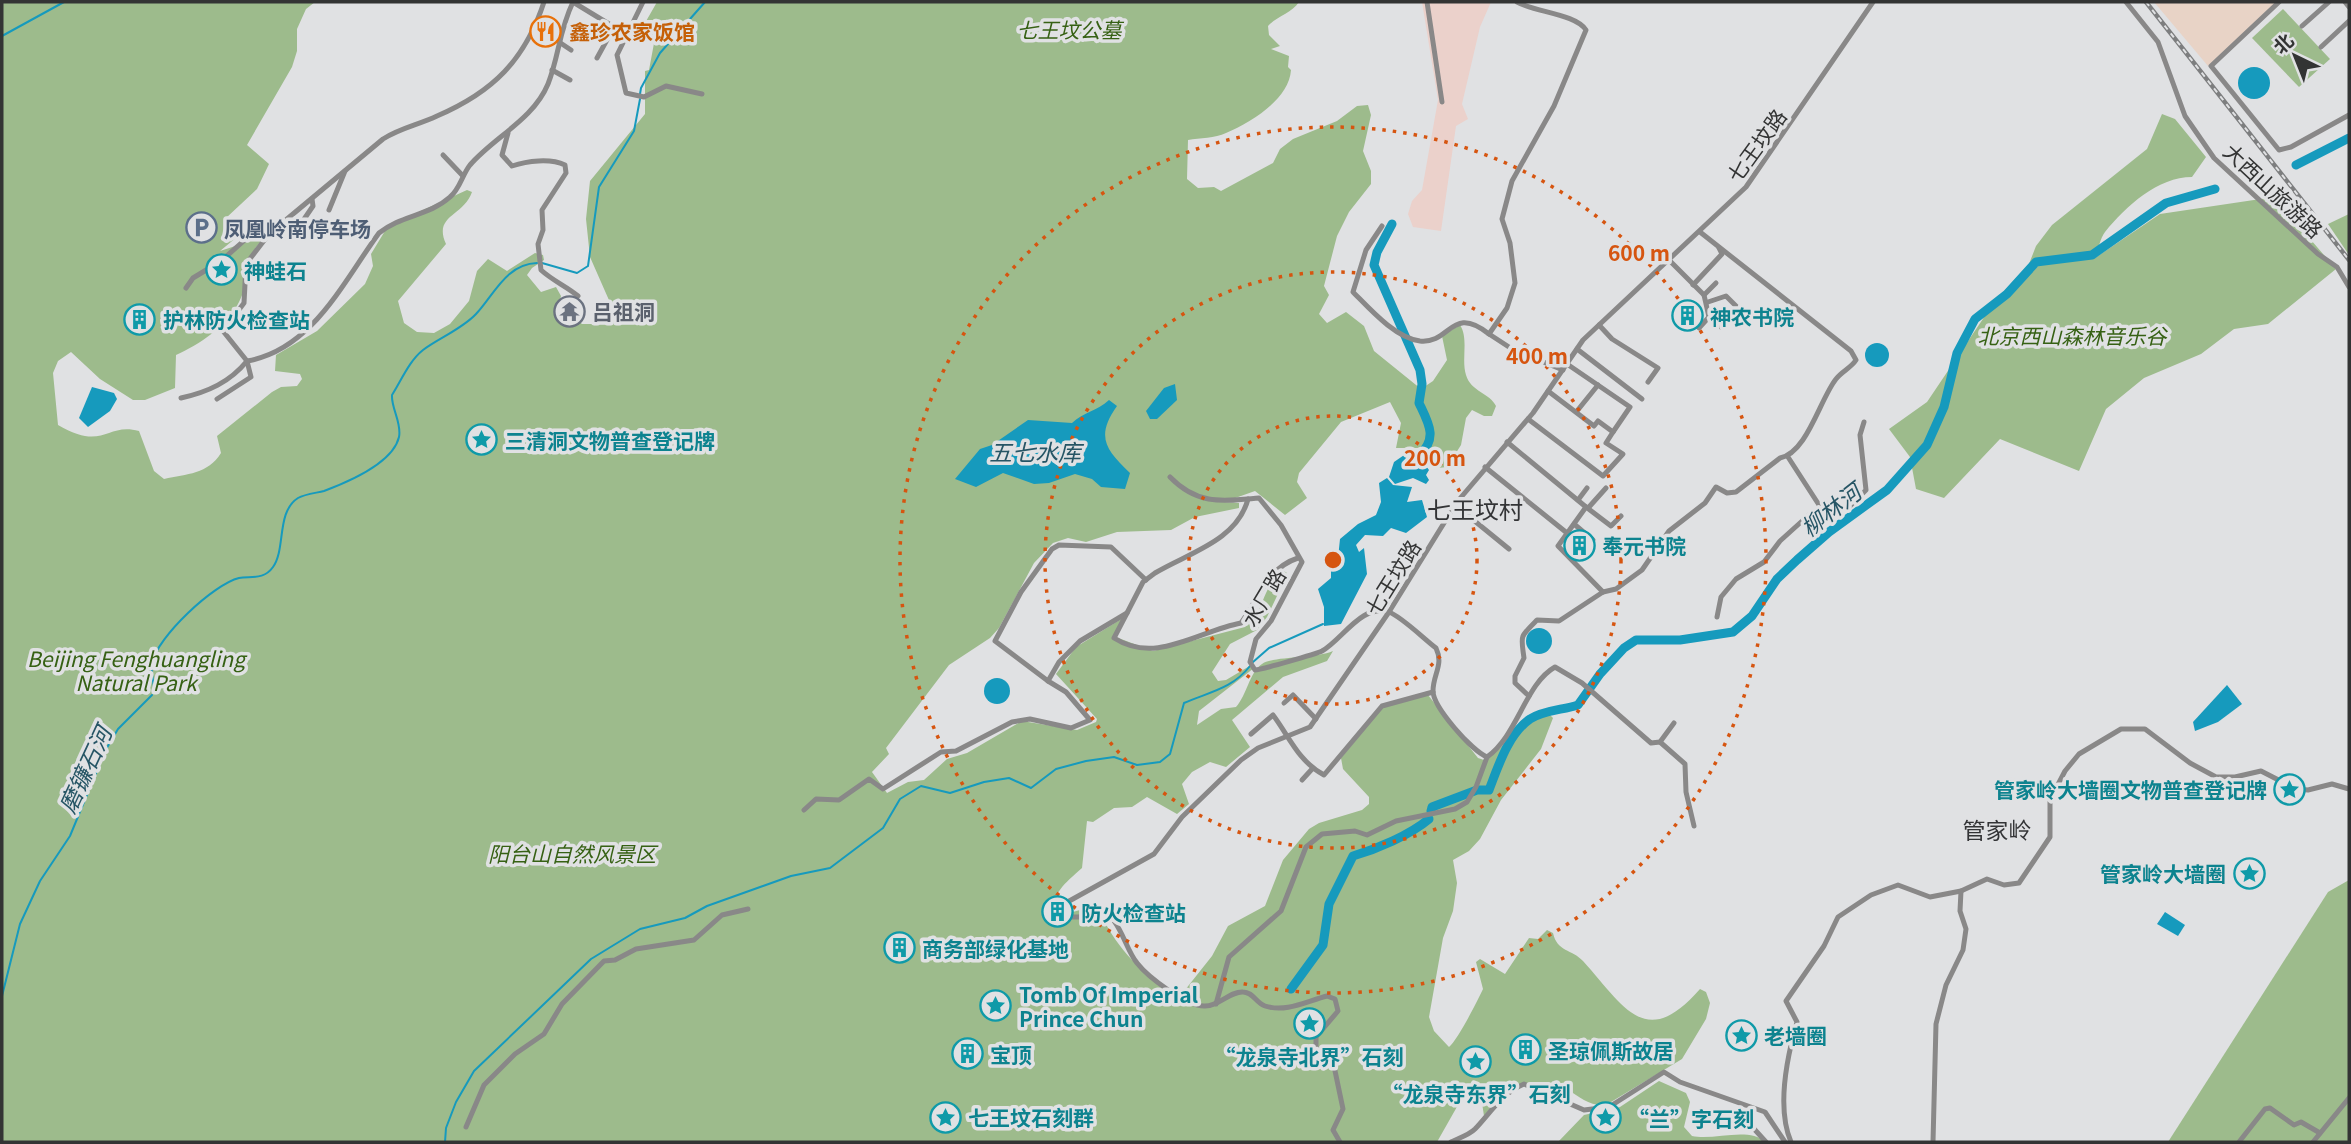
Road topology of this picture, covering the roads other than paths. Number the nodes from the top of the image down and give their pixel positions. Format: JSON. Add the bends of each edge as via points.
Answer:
{"nodes":[{"id":1,"x":544,"y":2,"type":"edge"},
{"id":2,"x":573,"y":2,"type":"edge"},
{"id":3,"x":643,"y":2,"type":"edge"},
{"id":4,"x":1427,"y":2,"type":"edge"},
{"id":5,"x":1517,"y":2,"type":"edge"},
{"id":6,"x":1873,"y":2,"type":"edge"},
{"id":7,"x":2126,"y":2,"type":"edge"},
{"id":8,"x":2279,"y":2,"type":"edge"},
{"id":9,"x":2329,"y":2,"type":"edge"},
{"id":10,"x":2344,"y":2,"type":"edge"},
{"id":11,"x":2349,"y":7,"type":"edge"},
{"id":12,"x":2349,"y":21,"type":"edge"},
{"id":13,"x":2302,"y":26,"type":"dead end"},
{"id":14,"x":559,"y":43,"type":"junction"},
{"id":15,"x":2321,"y":47,"type":"dead end"},
{"id":16,"x":571,"y":50,"type":"dead end"},
{"id":17,"x":597,"y":58,"type":"dead end"},
{"id":18,"x":552,"y":70,"type":"junction"},
{"id":19,"x":570,"y":79,"type":"dead end"},
{"id":20,"x":702,"y":94,"type":"dead end"},
{"id":21,"x":1442,"y":102,"type":"dead end"},
{"id":22,"x":2349,"y":115,"type":"edge"},
{"id":23,"x":508,"y":133,"type":"junction"},
{"id":24,"x":443,"y":155,"type":"dead end"},
{"id":25,"x":345,"y":172,"type":"junction"},
{"id":26,"x":463,"y":176,"type":"junction"},
{"id":27,"x":312,"y":199,"type":"junction"},
{"id":28,"x":329,"y":211,"type":"dead end"},
{"id":29,"x":1382,"y":226,"type":"dead end"},
{"id":30,"x":1700,"y":232,"type":"junction"},
{"id":31,"x":269,"y":234,"type":"junction"},
{"id":32,"x":301,"y":235,"type":"dead end"},
{"id":33,"x":1719,"y":247,"type":"junction"},
{"id":34,"x":1669,"y":260,"type":"junction"},
{"id":35,"x":1716,"y":283,"type":"dead end"},
{"id":36,"x":1693,"y":285,"type":"junction"},
{"id":37,"x":2349,"y":286,"type":"edge"},
{"id":38,"x":186,"y":288,"type":"dead end"},
{"id":39,"x":1704,"y":295,"type":"junction"},
{"id":40,"x":578,"y":296,"type":"dead end"},
{"id":41,"x":1708,"y":302,"type":"junction"},
{"id":42,"x":1741,"y":311,"type":"dead end"},
{"id":43,"x":1709,"y":317,"type":"junction"},
{"id":44,"x":1599,"y":325,"type":"junction"},
{"id":45,"x":1721,"y":327,"type":"dead end"},
{"id":46,"x":1699,"y":328,"type":"dead end"},
{"id":47,"x":1489,"y":334,"type":"junction"},
{"id":48,"x":1577,"y":349,"type":"junction"},
{"id":49,"x":247,"y":361,"type":"junction"},
{"id":50,"x":1565,"y":367,"type":"junction"},
{"id":51,"x":1648,"y":382,"type":"dead end"},
{"id":52,"x":1598,"y":385,"type":"junction"},
{"id":53,"x":1548,"y":391,"type":"junction"},
{"id":54,"x":181,"y":398,"type":"dead end"},
{"id":55,"x":217,"y":399,"type":"dead end"},
{"id":56,"x":1642,"y":399,"type":"dead end"},
{"id":57,"x":1577,"y":411,"type":"junction"},
{"id":58,"x":1528,"y":419,"type":"junction"},
{"id":59,"x":1864,"y":422,"type":"dead end"},
{"id":60,"x":1613,"y":432,"type":"junction"},
{"id":61,"x":1507,"y":442,"type":"junction"},
{"id":62,"x":1788,"y":457,"type":"junction"},
{"id":63,"x":1485,"y":467,"type":"junction"},
{"id":64,"x":1170,"y":477,"type":"dead end"},
{"id":65,"x":1587,"y":488,"type":"dead end"},
{"id":66,"x":1606,"y":488,"type":"dead end"},
{"id":67,"x":1248,"y":499,"type":"junction"},
{"id":68,"x":1578,"y":500,"type":"junction"},
{"id":69,"x":1455,"y":505,"type":"junction"},
{"id":70,"x":1588,"y":507,"type":"junction"},
{"id":71,"x":1821,"y":508,"type":"junction"},
{"id":72,"x":1620,"y":516,"type":"dead end"},
{"id":73,"x":1574,"y":524,"type":"junction"},
{"id":74,"x":1567,"y":533,"type":"junction"},
{"id":75,"x":1593,"y":540,"type":"dead end"},
{"id":76,"x":1509,"y":549,"type":"dead end"},
{"id":77,"x":1298,"y":558,"type":"junction"},
{"id":78,"x":1146,"y":580,"type":"junction"},
{"id":79,"x":1603,"y":592,"type":"junction"},
{"id":80,"x":1389,"y":612,"type":"junction"},
{"id":81,"x":1127,"y":613,"type":"junction"},
{"id":82,"x":1717,"y":617,"type":"dead end"},
{"id":83,"x":1048,"y":681,"type":"junction"},
{"id":84,"x":1433,"y":692,"type":"junction"},
{"id":85,"x":1529,"y":696,"type":"junction"},
{"id":86,"x":1284,"y":703,"type":"dead end"},
{"id":87,"x":1316,"y":719,"type":"junction"},
{"id":88,"x":1674,"y":723,"type":"dead end"},
{"id":89,"x":1251,"y":734,"type":"dead end"},
{"id":90,"x":1286,"y":738,"type":"junction"},
{"id":91,"x":1660,"y":742,"type":"junction"},
{"id":92,"x":1487,"y":757,"type":"junction"},
{"id":93,"x":1314,"y":768,"type":"junction"},
{"id":94,"x":1302,"y":780,"type":"dead end"},
{"id":95,"x":2349,"y":789,"type":"edge"},
{"id":96,"x":804,"y":810,"type":"dead end"},
{"id":97,"x":1694,"y":826,"type":"dead end"},
{"id":98,"x":1961,"y":891,"type":"junction"},
{"id":99,"x":748,"y":909,"type":"dead end"},
{"id":100,"x":1216,"y":1004,"type":"junction"},
{"id":101,"x":2349,"y":1098,"type":"edge"},
{"id":102,"x":1746,"y":1120,"type":"dead end"},
{"id":103,"x":466,"y":1127,"type":"dead end"},
{"id":104,"x":2320,"y":1133,"type":"junction"},
{"id":105,"x":1340,"y":1142,"type":"edge"},
{"id":106,"x":1451,"y":1142,"type":"edge"},
{"id":107,"x":1766,"y":1142,"type":"edge"},
{"id":108,"x":1785,"y":1142,"type":"edge"},
{"id":109,"x":1791,"y":1142,"type":"edge"},
{"id":110,"x":1933,"y":1142,"type":"edge"},
{"id":111,"x":2239,"y":1142,"type":"edge"},
{"id":112,"x":2313,"y":1142,"type":"edge"}],
"edges":[{"from":1,"to":25,"type":"street","via":[[531,33],[498,81],[438,116],[400,128]]},
{"from":2,"to":14,"type":"street"},
{"from":2,"to":17,"type":"street","via":[[614,27]]},
{"from":3,"to":20,"type":"street","via":[[617,55],[624,89],[630,96],[640,97],[666,86]]},
{"from":4,"to":21,"type":"street"},
{"from":5,"to":47,"type":"street","via":[[1569,18],[1586,30],[1554,106],[1512,181],[1502,219],[1515,283],[1507,308]]},
{"from":6,"to":30,"type":"street","name":"七王坟路","via":[[1746,187]]},
{"from":7,"to":37,"type":"street","name":"大西山旅游路","via":[[2158,42],[2185,116],[2214,158],[2337,267]]},
{"from":8,"to":22,"type":"street","via":[[2211,66],[2279,150],[2291,148]]},
{"from":9,"to":13,"type":"street"},
{"from":10,"to":11,"type":"street"},
{"from":12,"to":15,"type":"street"},
{"from":14,"to":16,"type":"street"},
{"from":14,"to":18,"type":"street"},
{"from":18,"to":19,"type":"street"},
{"from":18,"to":23,"type":"street","via":[[540,98]]},
{"from":23,"to":26,"type":"street"},
{"from":23,"to":40,"type":"street","via":[[502,155],[512,166],[525,162],[565,165],[566,173],[542,210],[538,244],[541,263],[556,284]]},
{"from":24,"to":26,"type":"street"},
{"from":25,"to":27,"type":"street"},
{"from":25,"to":28,"type":"street"},
{"from":26,"to":49,"type":"street","via":[[453,195],[438,207],[392,222],[379,233],[317,321],[297,340],[275,354]]},
{"from":27,"to":31,"type":"street"},
{"from":27,"to":32,"type":"street","via":[[313,206],[296,231]]},
{"from":29,"to":47,"type":"street","via":[[1366,250],[1353,292],[1373,312],[1418,341],[1431,340],[1457,322]]},
{"from":30,"to":33,"type":"street"},
{"from":30,"to":34,"type":"street","name":"七王坟路"},
{"from":31,"to":38,"type":"street","via":[[247,238]]},
{"from":31,"to":49,"type":"street","via":[[246,264],[244,303],[223,331]]},
{"from":33,"to":36,"type":"street","via":[[1722,254]]},
{"from":33,"to":62,"type":"street","via":[[1851,351],[1856,360],[1836,378]]},
{"from":34,"to":36,"type":"street"},
{"from":34,"to":44,"type":"street","name":"七王坟路"},
{"from":35,"to":39,"type":"street"},
{"from":36,"to":39,"type":"street"},
{"from":39,"to":41,"type":"street"},
{"from":41,"to":42,"type":"street","via":[[1726,296]]},
{"from":41,"to":43,"type":"street"},
{"from":43,"to":45,"type":"street"},
{"from":43,"to":46,"type":"street"},
{"from":44,"to":48,"type":"street","name":"七王坟路"},
{"from":44,"to":51,"type":"street","via":[[1612,339],[1658,368]]},
{"from":47,"to":50,"type":"street","via":[[1512,349]]},
{"from":48,"to":50,"type":"street","name":"七王坟路"},
{"from":48,"to":56,"type":"street"},
{"from":49,"to":54,"type":"street","via":[[208,391]]},
{"from":49,"to":55,"type":"street","via":[[250,378]]},
{"from":50,"to":52,"type":"street"},
{"from":50,"to":53,"type":"street","name":"七王坟路"},
{"from":52,"to":57,"type":"street"},
{"from":52,"to":60,"type":"street","via":[[1630,407]]},
{"from":53,"to":57,"type":"street"},
{"from":53,"to":58,"type":"street","name":"七王坟路"},
{"from":57,"to":60,"type":"street","via":[[1594,426],[1598,421]]},
{"from":58,"to":60,"type":"street","via":[[1603,475],[1623,454],[1606,443]]},
{"from":58,"to":61,"type":"street","name":"七王坟路"},
{"from":59,"to":71,"type":"street","via":[[1860,435],[1866,490],[1849,507]]},
{"from":61,"to":63,"type":"street","name":"七王坟路"},
{"from":61,"to":68,"type":"street"},
{"from":62,"to":71,"type":"street"},
{"from":62,"to":79,"type":"street","via":[[1780,458],[1736,492],[1727,493],[1716,486],[1705,503],[1669,531],[1642,569],[1616,589]]},
{"from":63,"to":69,"type":"street","name":"七王坟路"},
{"from":63,"to":74,"type":"street"},
{"from":64,"to":67,"type":"street","via":[[1180,487],[1218,503]]},
{"from":65,"to":68,"type":"street"},
{"from":66,"to":70,"type":"street"},
{"from":67,"to":77,"type":"street","name":"水厂路","via":[[1259,498],[1266,505]]},
{"from":67,"to":78,"type":"street","via":[[1235,527]]},
{"from":68,"to":70,"type":"street"},
{"from":69,"to":76,"type":"street"},
{"from":69,"to":80,"type":"street","name":"七王坟路"},
{"from":70,"to":72,"type":"street","via":[[1611,526]]},
{"from":70,"to":73,"type":"street"},
{"from":71,"to":82,"type":"street","via":[[1780,541],[1764,562],[1736,579],[1721,597]]},
{"from":73,"to":74,"type":"street"},
{"from":73,"to":75,"type":"street"},
{"from":74,"to":79,"type":"street","via":[[1558,546]]},
{"from":77,"to":80,"type":"street","name":"水厂路","via":[[1302,562],[1252,647],[1250,662],[1255,670],[1320,653],[1363,616]]},
{"from":77,"to":81,"type":"street","via":[[1268,576],[1241,623],[1194,639],[1153,650],[1130,648],[1114,638]]},
{"from":78,"to":81,"type":"street"},
{"from":78,"to":83,"type":"street","via":[[1111,547],[1059,545],[1052,549],[1021,592],[995,641]]},
{"from":79,"to":85,"type":"street","via":[[1559,621],[1537,620],[1524,632],[1520,646],[1524,657],[1515,683]]},
{"from":80,"to":84,"type":"street","via":[[1436,648],[1440,667]]},
{"from":80,"to":87,"type":"street","name":"七王坟路"},
{"from":81,"to":83,"type":"street","via":[[1080,641]]},
{"from":83,"to":96,"type":"street","via":[[1066,692],[1090,720],[1072,727],[1030,719],[1012,722],[956,751],[941,752],[883,789],[869,779],[839,800],[816,799]]},
{"from":84,"to":92,"type":"street","via":[[1459,732]]},
{"from":84,"to":93,"type":"street","via":[[1382,706],[1328,773]]},
{"from":85,"to":91,"type":"street","via":[[1555,667],[1582,683],[1651,743]]},
{"from":85,"to":92,"type":"street","via":[[1517,723]]},
{"from":86,"to":87,"type":"street","via":[[1293,695]]},
{"from":87,"to":90,"type":"street","name":"七王坟路","via":[[1310,727]]},
{"from":88,"to":91,"type":"street"},
{"from":89,"to":90,"type":"street","via":[[1273,715]]},
{"from":90,"to":93,"type":"street"},
{"from":90,"to":100,"type":"street","name":"七王坟路","via":[[1241,760],[1182,817],[1154,854],[1053,910],[1053,918],[1101,910],[1145,972],[1194,1004]]},
{"from":91,"to":97,"type":"street","via":[[1685,764]]},
{"from":92,"to":100,"type":"street","via":[[1475,790],[1463,806],[1396,821],[1367,835],[1329,833],[1306,847],[1281,911],[1229,957]]},
{"from":93,"to":94,"type":"street"},
{"from":95,"to":98,"type":"street","via":[[2332,784],[2296,789],[2261,771],[2235,778],[2216,777],[2145,729],[2121,729],[2079,754],[2064,771],[2050,800],[2050,837],[2022,880],[2012,885],[1987,879]]},
{"from":98,"to":109,"type":"street","via":[[1930,897],[1891,885],[1833,924],[1825,946],[1786,1001],[1797,1022],[1788,1053],[1784,1119]]},
{"from":98,"to":110,"type":"street","via":[[1960,911],[1966,929],[1963,950],[1946,985],[1936,1024]]},
{"from":99,"to":103,"type":"street","via":[[722,915],[694,940],[636,949],[604,961],[562,1004],[544,1034],[515,1054],[484,1085]]},
{"from":100,"to":105,"type":"street","via":[[1240,991],[1267,1007],[1288,1009],[1328,996],[1335,999],[1338,1011],[1316,1037],[1316,1048],[1334,1066],[1343,1109],[1333,1130]]},
{"from":101,"to":104,"type":"street"},
{"from":102,"to":107,"type":"street"},
{"from":104,"to":111,"type":"street","via":[[2301,1122],[2294,1125],[2270,1108]]},
{"from":104,"to":112,"type":"street"},
{"from":106,"to":108,"type":"street","via":[[1474,1131],[1491,1107],[1524,1084],[1584,1110],[1609,1107],[1664,1072],[1765,1112]]}]}
